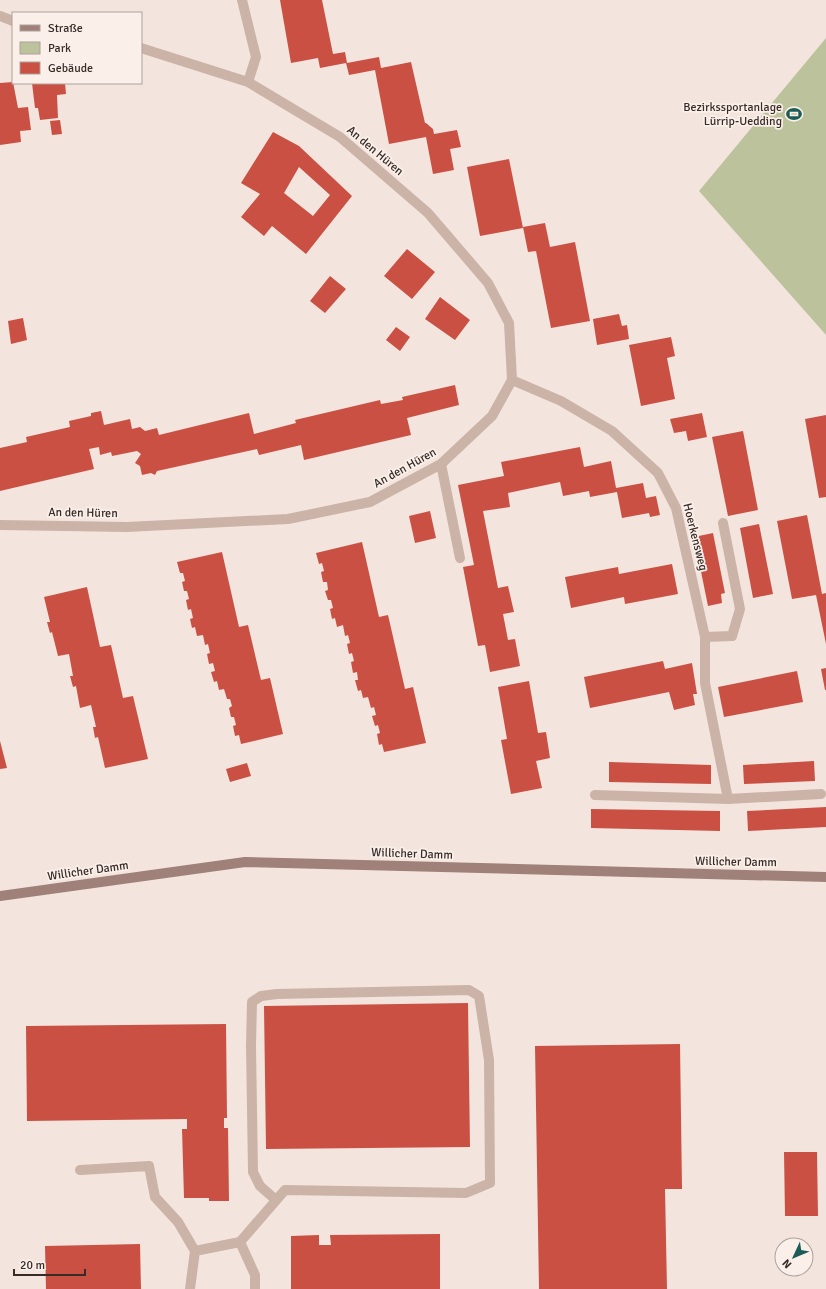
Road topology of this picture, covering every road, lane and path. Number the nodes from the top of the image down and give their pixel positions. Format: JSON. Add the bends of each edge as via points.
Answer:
{"nodes":[{"id":1,"x":242,"y":0,"type":"edge"},
{"id":2,"x":0,"y":16,"type":"edge"},
{"id":3,"x":12,"y":21,"type":"edge"},
{"id":4,"x":142,"y":48,"type":"edge"},
{"id":5,"x":248,"y":82,"type":"junction"},
{"id":6,"x":512,"y":380,"type":"junction"},
{"id":7,"x":442,"y":464,"type":"junction"},
{"id":8,"x":723,"y":523,"type":"dead end"},
{"id":9,"x":0,"y":524,"type":"edge"},
{"id":10,"x":460,"y":558,"type":"dead end"},
{"id":11,"x":705,"y":637,"type":"junction"},
{"id":12,"x":821,"y":794,"type":"dead end"},
{"id":13,"x":595,"y":795,"type":"dead end"},
{"id":14,"x":728,"y":799,"type":"junction"},
{"id":15,"x":826,"y":877,"type":"edge"},
{"id":16,"x":0,"y":896,"type":"edge"},
{"id":17,"x":80,"y":1170,"type":"dead end"},
{"id":18,"x":276,"y":1200,"type":"junction"},
{"id":19,"x":240,"y":1242,"type":"junction"},
{"id":20,"x":195,"y":1251,"type":"junction"},
{"id":21,"x":190,"y":1289,"type":"edge"},
{"id":22,"x":255,"y":1289,"type":"edge"}],
"edges":[{"from":1,"to":5,"type":"street","via":[[256,57]]},
{"from":2,"to":3,"type":"street"},
{"from":4,"to":5,"type":"street","name":"An den Hüren"},
{"from":5,"to":6,"type":"street","name":"An den Hüren","via":[[340,137],[428,213],[488,284],[509,323]]},
{"from":6,"to":7,"type":"street","name":"An den Hüren","via":[[492,416]]},
{"from":6,"to":11,"type":"street","name":"Hoerkensweg","via":[[561,401],[612,431],[658,473],[676,508]]},
{"from":7,"to":9,"type":"street","name":"An den Hüren","via":[[370,502],[288,519],[127,527]]},
{"from":7,"to":10,"type":"street"},
{"from":8,"to":11,"type":"street","via":[[740,609],[732,636]]},
{"from":11,"to":14,"type":"street","name":"Hoerkensweg","via":[[705,683]]},
{"from":12,"to":14,"type":"street"},
{"from":13,"to":14,"type":"street"},
{"from":15,"to":16,"type":"main road","name":"Willicher Damm","via":[[245,862]]},
{"from":17,"to":20,"type":"street","via":[[149,1166],[155,1197],[178,1222]]},
{"from":18,"to":18,"type":"street","via":[[285,1190],[466,1193],[490,1183],[489,1060],[479,996],[469,990],[277,994],[261,996],[252,1002],[254,1172],[260,1186]]},
{"from":18,"to":19,"type":"street"},
{"from":19,"to":20,"type":"street"},
{"from":19,"to":22,"type":"street","via":[[255,1275]]},
{"from":20,"to":21,"type":"street"}]}
